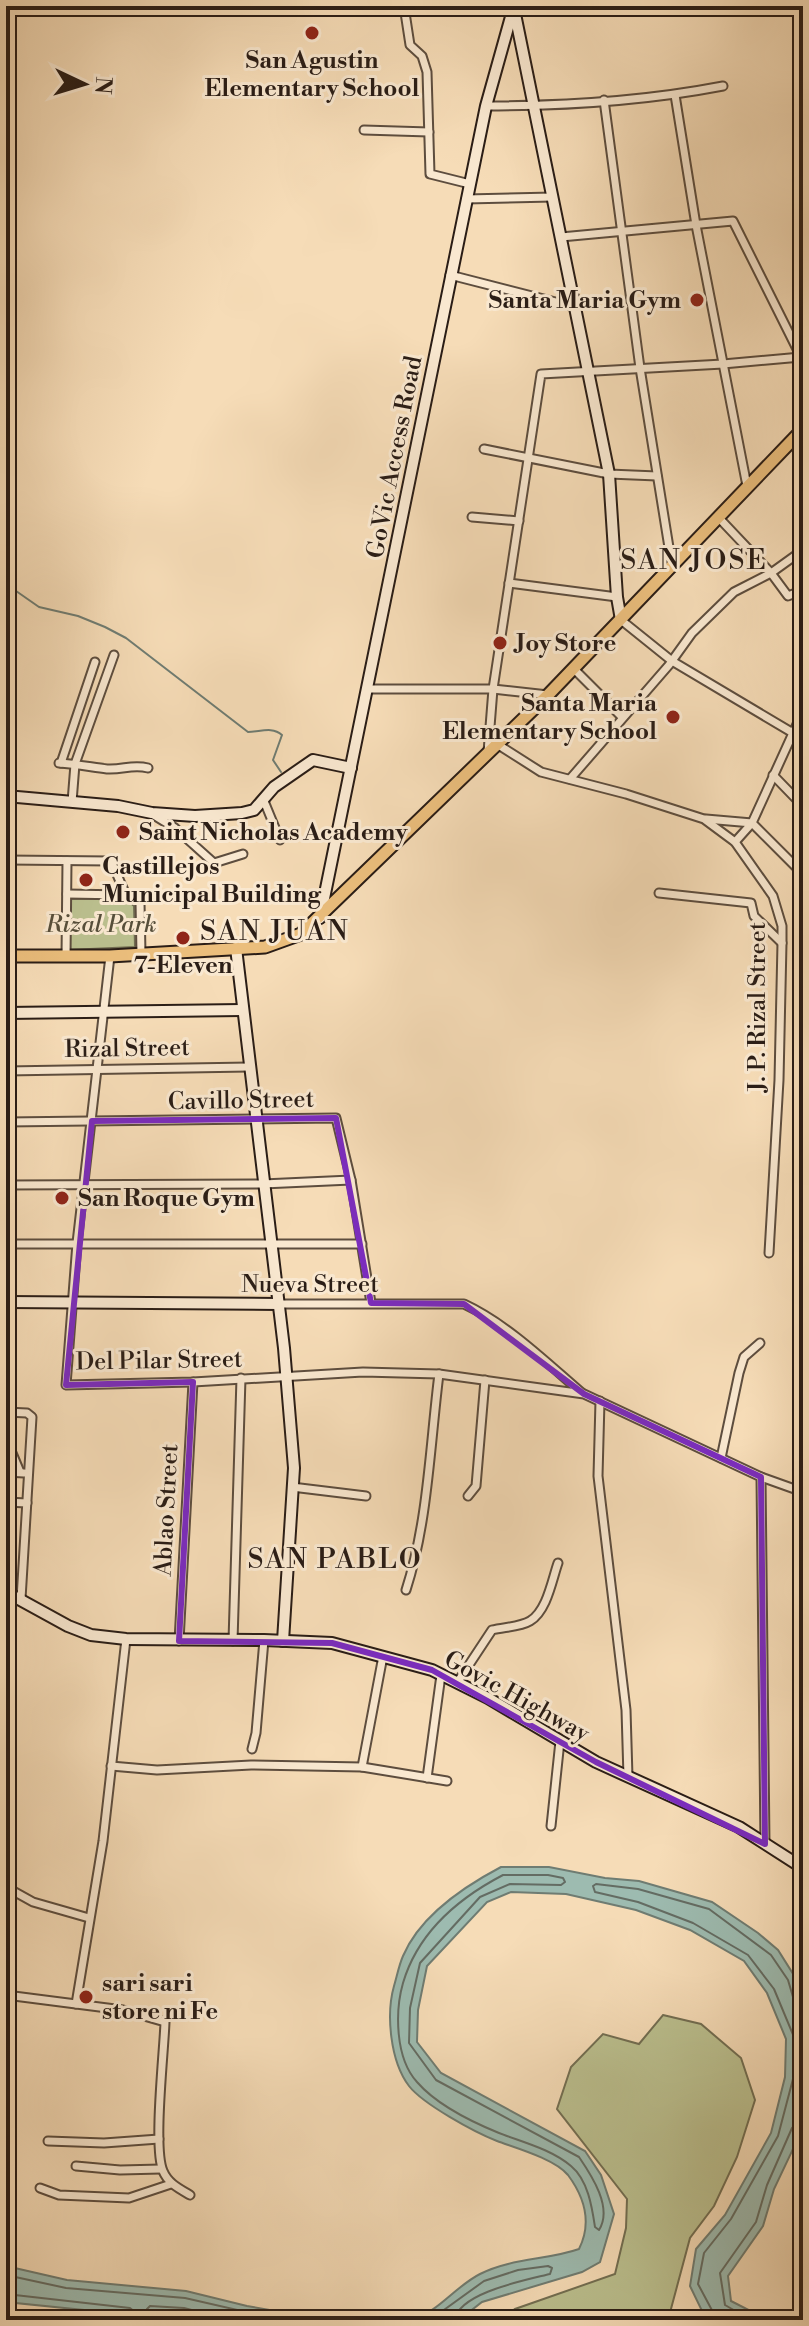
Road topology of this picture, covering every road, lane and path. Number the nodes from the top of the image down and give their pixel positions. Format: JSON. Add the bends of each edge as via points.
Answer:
{"nodes":[{"id":1,"x":404,"y":6,"type":"edge"},
{"id":2,"x":514,"y":7,"type":"edge"},
{"id":3,"x":723,"y":86,"type":"dead end"},
{"id":4,"x":675,"y":95,"type":"junction"},
{"id":5,"x":604,"y":100,"type":"junction"},
{"id":6,"x":486,"y":106,"type":"junction"},
{"id":7,"x":534,"y":106,"type":"junction"},
{"id":8,"x":364,"y":130,"type":"dead end"},
{"id":9,"x":429,"y":132,"type":"junction"},
{"id":10,"x":470,"y":184,"type":"junction"},
{"id":11,"x":553,"y":197,"type":"junction"},
{"id":12,"x":466,"y":199,"type":"junction"},
{"id":13,"x":696,"y":225,"type":"junction"},
{"id":14,"x":623,"y":231,"type":"junction"},
{"id":15,"x":561,"y":237,"type":"junction"},
{"id":16,"x":450,"y":275,"type":"junction"},
{"id":17,"x":575,"y":307,"type":"junction"},
{"id":18,"x":802,"y":359,"type":"edge"},
{"id":19,"x":723,"y":364,"type":"junction"},
{"id":20,"x":640,"y":368,"type":"junction"},
{"id":21,"x":590,"y":372,"type":"junction"},
{"id":22,"x":799,"y":433,"type":"edge"},
{"id":23,"x":484,"y":449,"type":"dead end"},
{"id":24,"x":529,"y":458,"type":"junction"},
{"id":25,"x":803,"y":462,"type":"edge"},
{"id":26,"x":609,"y":474,"type":"junction"},
{"id":27,"x":657,"y":476,"type":"junction"},
{"id":28,"x":747,"y":487,"type":"junction"},
{"id":29,"x":472,"y":517,"type":"dead end"},
{"id":30,"x":719,"y":518,"type":"junction"},
{"id":31,"x":519,"y":521,"type":"junction"},
{"id":32,"x":803,"y":550,"type":"edge"},
{"id":33,"x":672,"y":566,"type":"junction"},
{"id":34,"x":771,"y":573,"type":"junction"},
{"id":35,"x":509,"y":583,"type":"junction"},
{"id":36,"x":803,"y":590,"type":"edge"},
{"id":37,"x":617,"y":597,"type":"junction"},
{"id":38,"x":621,"y":620,"type":"junction"},
{"id":39,"x":114,"y":655,"type":"dead end"},
{"id":40,"x":672,"y":661,"type":"junction"},
{"id":41,"x":95,"y":662,"type":"dead end"},
{"id":42,"x":573,"y":668,"type":"junction"},
{"id":43,"x":368,"y":689,"type":"junction"},
{"id":44,"x":493,"y":689,"type":"junction"},
{"id":45,"x":548,"y":695,"type":"junction"},
{"id":46,"x":803,"y":711,"type":"edge"},
{"id":47,"x":622,"y":717,"type":"junction"},
{"id":48,"x":793,"y":733,"type":"junction"},
{"id":49,"x":803,"y":743,"type":"edge"},
{"id":50,"x":492,"y":748,"type":"junction"},
{"id":51,"x":75,"y":764,"type":"junction"},
{"id":52,"x":148,"y":768,"type":"dead end"},
{"id":53,"x":351,"y":768,"type":"junction"},
{"id":54,"x":773,"y":775,"type":"junction"},
{"id":55,"x":570,"y":779,"type":"junction"},
{"id":56,"x":6,"y":796,"type":"edge"},
{"id":57,"x":264,"y":801,"type":"junction"},
{"id":58,"x":72,"y":802,"type":"junction"},
{"id":59,"x":803,"y":806,"type":"edge"},
{"id":60,"x":152,"y":813,"type":"junction"},
{"id":61,"x":704,"y":819,"type":"junction"},
{"id":62,"x":752,"y":823,"type":"junction"},
{"id":63,"x":280,"y":840,"type":"dead end"},
{"id":64,"x":735,"y":842,"type":"junction"},
{"id":65,"x":243,"y":854,"type":"dead end"},
{"id":66,"x":6,"y":860,"type":"edge"},
{"id":67,"x":67,"y":861,"type":"junction"},
{"id":68,"x":803,"y":874,"type":"edge"},
{"id":69,"x":659,"y":893,"type":"dead end"},
{"id":70,"x":67,"y":894,"type":"junction"},
{"id":71,"x":126,"y":895,"type":"junction"},
{"id":72,"x":320,"y":918,"type":"junction"},
{"id":73,"x":782,"y":943,"type":"junction"},
{"id":74,"x":236,"y":948,"type":"junction"},
{"id":75,"x":141,"y":954,"type":"junction"},
{"id":76,"x":6,"y":956,"type":"edge"},
{"id":77,"x":110,"y":956,"type":"junction"},
{"id":78,"x":66,"y":957,"type":"junction"},
{"id":79,"x":242,"y":1010,"type":"junction"},
{"id":80,"x":104,"y":1012,"type":"junction"},
{"id":81,"x":6,"y":1013,"type":"edge"},
{"id":82,"x":249,"y":1067,"type":"junction"},
{"id":83,"x":98,"y":1068,"type":"junction"},
{"id":84,"x":6,"y":1071,"type":"edge"},
{"id":85,"x":255,"y":1120,"type":"junction"},
{"id":86,"x":92,"y":1121,"type":"junction"},
{"id":87,"x":6,"y":1122,"type":"edge"},
{"id":88,"x":351,"y":1180,"type":"junction"},
{"id":89,"x":84,"y":1184,"type":"junction"},
{"id":90,"x":263,"y":1184,"type":"junction"},
{"id":91,"x":6,"y":1185,"type":"edge"},
{"id":92,"x":77,"y":1243,"type":"junction"},
{"id":93,"x":6,"y":1244,"type":"edge"},
{"id":94,"x":362,"y":1244,"type":"junction"},
{"id":95,"x":272,"y":1245,"type":"junction"},
{"id":96,"x":769,"y":1253,"type":"dead end"},
{"id":97,"x":6,"y":1302,"type":"edge"},
{"id":98,"x":371,"y":1303,"type":"junction"},
{"id":99,"x":279,"y":1304,"type":"junction"},
{"id":100,"x":72,"y":1305,"type":"junction"},
{"id":101,"x":760,"y":1343,"type":"dead end"},
{"id":102,"x":439,"y":1374,"type":"junction"},
{"id":103,"x":285,"y":1377,"type":"junction"},
{"id":104,"x":241,"y":1378,"type":"junction"},
{"id":105,"x":485,"y":1380,"type":"junction"},
{"id":106,"x":193,"y":1382,"type":"junction"},
{"id":107,"x":584,"y":1394,"type":"junction"},
{"id":108,"x":600,"y":1401,"type":"junction"},
{"id":109,"x":6,"y":1412,"type":"edge"},
{"id":110,"x":6,"y":1450,"type":"edge"},
{"id":111,"x":721,"y":1458,"type":"junction"},
{"id":112,"x":6,"y":1472,"type":"edge"},
{"id":113,"x":24,"y":1473,"type":"junction"},
{"id":114,"x":761,"y":1477,"type":"junction"},
{"id":115,"x":292,"y":1487,"type":"junction"},
{"id":116,"x":801,"y":1491,"type":"edge"},
{"id":117,"x":366,"y":1496,"type":"dead end"},
{"id":118,"x":468,"y":1496,"type":"dead end"},
{"id":119,"x":6,"y":1502,"type":"edge"},
{"id":120,"x":27,"y":1503,"type":"junction"},
{"id":121,"x":558,"y":1563,"type":"dead end"},
{"id":122,"x":406,"y":1590,"type":"dead end"},
{"id":123,"x":6,"y":1592,"type":"edge"},
{"id":124,"x":21,"y":1599,"type":"junction"},
{"id":125,"x":126,"y":1639,"type":"junction"},
{"id":126,"x":264,"y":1640,"type":"junction"},
{"id":127,"x":179,"y":1641,"type":"junction"},
{"id":128,"x":233,"y":1641,"type":"junction"},
{"id":129,"x":283,"y":1641,"type":"junction"},
{"id":130,"x":383,"y":1656,"type":"junction"},
{"id":131,"x":441,"y":1675,"type":"junction"},
{"id":132,"x":457,"y":1683,"type":"junction"},
{"id":133,"x":560,"y":1741,"type":"junction"},
{"id":134,"x":252,"y":1749,"type":"dead end"},
{"id":135,"x":9,"y":1752,"type":"dead end"},
{"id":136,"x":111,"y":1766,"type":"junction"},
{"id":137,"x":362,"y":1767,"type":"junction"},
{"id":138,"x":6,"y":1768,"type":"edge"},
{"id":139,"x":628,"y":1777,"type":"junction"},
{"id":140,"x":427,"y":1778,"type":"junction"},
{"id":141,"x":447,"y":1781,"type":"dead end"},
{"id":142,"x":802,"y":1819,"type":"edge"},
{"id":143,"x":551,"y":1826,"type":"dead end"},
{"id":144,"x":765,"y":1844,"type":"junction"},
{"id":145,"x":803,"y":1868,"type":"edge"},
{"id":146,"x":6,"y":1887,"type":"edge"},
{"id":147,"x":89,"y":1918,"type":"junction"},
{"id":148,"x":6,"y":1995,"type":"edge"},
{"id":149,"x":76,"y":2004,"type":"junction"},
{"id":150,"x":159,"y":2139,"type":"junction"},
{"id":151,"x":48,"y":2141,"type":"dead end"},
{"id":152,"x":76,"y":2166,"type":"dead end"},
{"id":153,"x":161,"y":2169,"type":"junction"},
{"id":154,"x":171,"y":2184,"type":"junction"},
{"id":155,"x":40,"y":2188,"type":"dead end"},
{"id":156,"x":190,"y":2195,"type":"dead end"}],
"edges":[{"from":1,"to":9,"type":"street","via":[[410,45],[422,56],[427,72]]},
{"from":2,"to":6,"type":"main road","name":"GoVic Access Road"},
{"from":2,"to":7,"type":"main road"},
{"from":3,"to":4,"type":"street"},
{"from":4,"to":5,"type":"street"},
{"from":4,"to":13,"type":"street"},
{"from":5,"to":7,"type":"street"},
{"from":5,"to":14,"type":"street"},
{"from":6,"to":7,"type":"street"},
{"from":6,"to":10,"type":"main road","name":"GoVic Access Road"},
{"from":7,"to":11,"type":"main road"},
{"from":8,"to":9,"type":"street"},
{"from":9,"to":10,"type":"street","via":[[430,174]]},
{"from":10,"to":12,"type":"main road","name":"GoVic Access Road"},
{"from":11,"to":12,"type":"street"},
{"from":11,"to":15,"type":"main road"},
{"from":12,"to":16,"type":"main road","name":"GoVic Access Road"},
{"from":13,"to":14,"type":"street"},
{"from":13,"to":18,"type":"street","via":[[733,221]]},
{"from":13,"to":19,"type":"street"},
{"from":14,"to":15,"type":"street"},
{"from":14,"to":20,"type":"street"},
{"from":15,"to":17,"type":"main road"},
{"from":16,"to":17,"type":"street"},
{"from":16,"to":43,"type":"main road","name":"GoVic Access Road"},
{"from":17,"to":21,"type":"main road"},
{"from":18,"to":19,"type":"street"},
{"from":19,"to":20,"type":"street"},
{"from":19,"to":28,"type":"street"},
{"from":20,"to":21,"type":"street"},
{"from":20,"to":27,"type":"street"},
{"from":21,"to":24,"type":"street","via":[[541,374]]},
{"from":21,"to":26,"type":"main road"},
{"from":22,"to":25,"type":"street"},
{"from":22,"to":28,"type":"main road"},
{"from":23,"to":24,"type":"street"},
{"from":24,"to":26,"type":"street"},
{"from":24,"to":31,"type":"street"},
{"from":26,"to":27,"type":"street"},
{"from":26,"to":37,"type":"main road"},
{"from":27,"to":33,"type":"street"},
{"from":28,"to":30,"type":"main road"},
{"from":29,"to":31,"type":"street"},
{"from":30,"to":33,"type":"main road"},
{"from":30,"to":34,"type":"street"},
{"from":31,"to":35,"type":"street"},
{"from":32,"to":34,"type":"street"},
{"from":33,"to":38,"type":"main road"},
{"from":34,"to":36,"type":"street","via":[[788,596]]},
{"from":34,"to":40,"type":"street","via":[[734,592]]},
{"from":35,"to":37,"type":"street"},
{"from":35,"to":44,"type":"street"},
{"from":37,"to":38,"type":"main road"},
{"from":38,"to":40,"type":"street"},
{"from":38,"to":42,"type":"main road"},
{"from":39,"to":51,"type":"street"},
{"from":40,"to":47,"type":"street"},
{"from":40,"to":48,"type":"street"},
{"from":41,"to":51,"type":"street","via":[[59,763]]},
{"from":42,"to":45,"type":"main road"},
{"from":42,"to":47,"type":"street"},
{"from":43,"to":44,"type":"street"},
{"from":43,"to":53,"type":"main road","name":"GoVic Access Road"},
{"from":44,"to":45,"type":"street"},
{"from":44,"to":50,"type":"street"},
{"from":45,"to":50,"type":"main road"},
{"from":46,"to":48,"type":"street"},
{"from":47,"to":55,"type":"street"},
{"from":48,"to":49,"type":"street"},
{"from":48,"to":54,"type":"street"},
{"from":50,"to":55,"type":"street","name":"J. P. Rizal Street","via":[[541,772]]},
{"from":50,"to":72,"type":"main road"},
{"from":51,"to":52,"type":"street"},
{"from":51,"to":58,"type":"street"},
{"from":53,"to":57,"type":"main road","via":[[313,760],[274,787]]},
{"from":53,"to":72,"type":"main road","name":"GoVic Access Road"},
{"from":54,"to":59,"type":"street"},
{"from":54,"to":62,"type":"street"},
{"from":55,"to":61,"type":"street","name":"J. P. Rizal Street"},
{"from":56,"to":58,"type":"main road"},
{"from":57,"to":60,"type":"main road","via":[[242,813]]},
{"from":57,"to":63,"type":"street"},
{"from":58,"to":60,"type":"main road"},
{"from":60,"to":65,"type":"street","via":[[214,863]]},
{"from":61,"to":62,"type":"street"},
{"from":61,"to":64,"type":"street","name":"J. P. Rizal Street"},
{"from":62,"to":64,"type":"street"},
{"from":62,"to":68,"type":"street"},
{"from":64,"to":73,"type":"street","name":"J. P. Rizal Street","via":[[773,896]]},
{"from":66,"to":67,"type":"street"},
{"from":67,"to":70,"type":"street"},
{"from":67,"to":71,"type":"street","via":[[111,861]]},
{"from":69,"to":73,"type":"street","via":[[751,903],[754,916]]},
{"from":70,"to":71,"type":"street"},
{"from":70,"to":78,"type":"street"},
{"from":71,"to":75,"type":"street","via":[[140,902]]},
{"from":72,"to":74,"type":"main road","via":[[282,943]]},
{"from":73,"to":96,"type":"street","name":"J. P. Rizal Street"},
{"from":74,"to":75,"type":"main road"},
{"from":74,"to":79,"type":"main road"},
{"from":75,"to":77,"type":"main road"},
{"from":76,"to":78,"type":"main road"},
{"from":77,"to":78,"type":"main road"},
{"from":77,"to":80,"type":"street","name":"Del Pilar Street"},
{"from":79,"to":80,"type":"main road"},
{"from":79,"to":82,"type":"main road"},
{"from":80,"to":81,"type":"main road"},
{"from":80,"to":83,"type":"street","name":"Del Pilar Street"},
{"from":82,"to":83,"type":"street","name":"Rizal Street"},
{"from":82,"to":85,"type":"main road"},
{"from":83,"to":84,"type":"street","name":"Rizal Street"},
{"from":83,"to":86,"type":"street","name":"Del Pilar Street"},
{"from":85,"to":86,"type":"street","name":"Cavillo Street"},
{"from":85,"to":88,"type":"street","name":"Cavillo Street","via":[[336,1118]]},
{"from":85,"to":90,"type":"main road"},
{"from":86,"to":87,"type":"street","name":"Cavillo Street"},
{"from":86,"to":89,"type":"street","name":"Del Pilar Street"},
{"from":88,"to":90,"type":"street"},
{"from":88,"to":94,"type":"street","name":"Cavillo Street"},
{"from":89,"to":90,"type":"street"},
{"from":89,"to":91,"type":"street"},
{"from":89,"to":92,"type":"street","name":"Del Pilar Street"},
{"from":90,"to":95,"type":"main road"},
{"from":92,"to":93,"type":"street"},
{"from":92,"to":95,"type":"street"},
{"from":92,"to":100,"type":"street","name":"Del Pilar Street"},
{"from":94,"to":95,"type":"street"},
{"from":94,"to":98,"type":"street","name":"Cavillo Street"},
{"from":95,"to":99,"type":"main road"},
{"from":97,"to":100,"type":"main road","name":"Nueva Street"},
{"from":98,"to":99,"type":"street","name":"Nueva Street"},
{"from":98,"to":107,"type":"street","name":"Nueva Street","via":[[464,1304]]},
{"from":99,"to":100,"type":"main road","name":"Nueva Street"},
{"from":99,"to":103,"type":"main road"},
{"from":100,"to":106,"type":"street","name":"Del Pilar Street","via":[[66,1385]]},
{"from":101,"to":111,"type":"street","via":[[744,1357]]},
{"from":102,"to":103,"type":"street","name":"Del Pilar Street"},
{"from":102,"to":105,"type":"street","name":"Del Pilar Street"},
{"from":102,"to":122,"type":"street","via":[[423,1523]]},
{"from":103,"to":104,"type":"street","name":"Del Pilar Street"},
{"from":103,"to":115,"type":"main road"},
{"from":104,"to":106,"type":"street","name":"Del Pilar Street"},
{"from":104,"to":128,"type":"street"},
{"from":105,"to":107,"type":"street","name":"Del Pilar Street"},
{"from":105,"to":118,"type":"street","via":[[476,1486]]},
{"from":106,"to":127,"type":"street","name":"Ablao Street"},
{"from":107,"to":108,"type":"street"},
{"from":108,"to":111,"type":"street"},
{"from":108,"to":139,"type":"street","via":[[598,1476],[626,1710]]},
{"from":109,"to":113,"type":"street","via":[[32,1417]]},
{"from":110,"to":113,"type":"street"},
{"from":111,"to":114,"type":"street"},
{"from":112,"to":113,"type":"street"},
{"from":113,"to":120,"type":"street"},
{"from":114,"to":116,"type":"street"},
{"from":114,"to":144,"type":"street"},
{"from":115,"to":117,"type":"street"},
{"from":115,"to":129,"type":"main road"},
{"from":116,"to":142,"type":"street"},
{"from":119,"to":120,"type":"street"},
{"from":120,"to":124,"type":"street"},
{"from":121,"to":132,"type":"street","via":[[537,1615],[529,1622],[492,1630]]},
{"from":123,"to":124,"type":"main road","name":"Govic Highway"},
{"from":124,"to":125,"type":"main road","name":"Govic Highway","via":[[91,1635]]},
{"from":125,"to":127,"type":"main road","name":"Govic Highway"},
{"from":125,"to":136,"type":"street"},
{"from":126,"to":128,"type":"main road","name":"Govic Highway"},
{"from":126,"to":129,"type":"main road","name":"Govic Highway"},
{"from":126,"to":134,"type":"street"},
{"from":127,"to":128,"type":"main road","name":"Govic Highway"},
{"from":129,"to":130,"type":"main road","name":"Govic Highway","via":[[332,1643]]},
{"from":130,"to":131,"type":"main road","name":"Govic Highway"},
{"from":130,"to":137,"type":"street"},
{"from":131,"to":132,"type":"main road","name":"Govic Highway"},
{"from":131,"to":140,"type":"street"},
{"from":132,"to":133,"type":"main road","name":"Govic Highway"},
{"from":133,"to":139,"type":"main road","name":"Govic Highway"},
{"from":133,"to":143,"type":"street"},
{"from":135,"to":138,"type":"street"},
{"from":136,"to":137,"type":"street"},
{"from":136,"to":147,"type":"street"},
{"from":137,"to":140,"type":"street"},
{"from":139,"to":144,"type":"main road","name":"Govic Highway"},
{"from":140,"to":141,"type":"street"},
{"from":144,"to":145,"type":"main road","name":"Govic Highway"},
{"from":146,"to":147,"type":"street","via":[[33,1902]]},
{"from":147,"to":149,"type":"street"},
{"from":148,"to":149,"type":"street"},
{"from":149,"to":150,"type":"street","via":[[165,2022]]},
{"from":150,"to":151,"type":"street"},
{"from":150,"to":153,"type":"street"},
{"from":152,"to":153,"type":"street"},
{"from":153,"to":154,"type":"street"},
{"from":154,"to":155,"type":"street","via":[[129,2198],[59,2195]]},
{"from":154,"to":156,"type":"street"}]}
